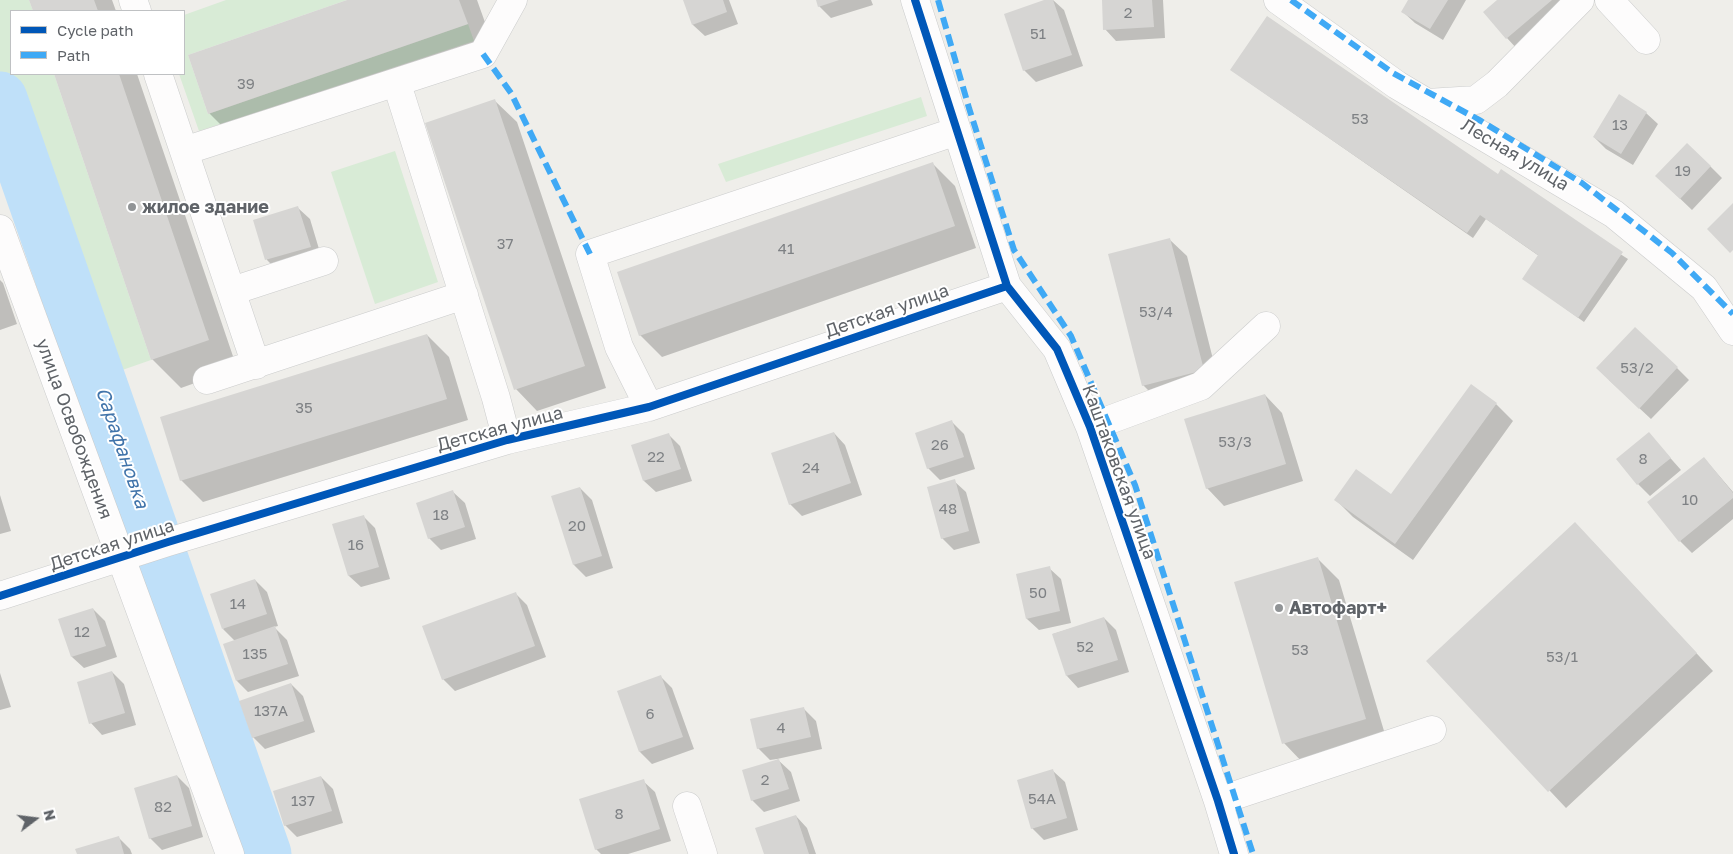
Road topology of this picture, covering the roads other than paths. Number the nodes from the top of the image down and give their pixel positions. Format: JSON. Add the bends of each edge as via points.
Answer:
{"nodes":[{"id":1,"x":513,"y":0,"type":"edge"},
{"id":2,"x":915,"y":0,"type":"edge"},
{"id":3,"x":1278,"y":0,"type":"edge"},
{"id":4,"x":1580,"y":0,"type":"edge"},
{"id":5,"x":1609,"y":0,"type":"edge"},
{"id":6,"x":1646,"y":40,"type":"dead end"},
{"id":7,"x":158,"y":75,"type":"edge"},
{"id":8,"x":397,"y":84,"type":"junction"},
{"id":9,"x":1427,"y":103,"type":"junction"},
{"id":10,"x":958,"y":131,"type":"junction"},
{"id":11,"x":184,"y":151,"type":"junction"},
{"id":12,"x":2,"y":241,"type":"edge"},
{"id":13,"x":324,"y":260,"type":"dead end"},
{"id":14,"x":1007,"y":286,"type":"junction"},
{"id":15,"x":232,"y":291,"type":"junction"},
{"id":16,"x":464,"y":295,"type":"junction"},
{"id":17,"x":1266,"y":326,"type":"dead end"},
{"id":18,"x":1733,"y":332,"type":"edge"},
{"id":19,"x":256,"y":364,"type":"junction"},
{"id":20,"x":207,"y":380,"type":"dead end"},
{"id":21,"x":650,"y":407,"type":"junction"},
{"id":22,"x":1090,"y":427,"type":"junction"},
{"id":23,"x":507,"y":440,"type":"junction"},
{"id":24,"x":122,"y":557,"type":"junction"},
{"id":25,"x":0,"y":596,"type":"edge"},
{"id":26,"x":1432,"y":730,"type":"dead end"},
{"id":27,"x":1218,"y":801,"type":"junction"},
{"id":28,"x":686,"y":806,"type":"dead end"},
{"id":29,"x":230,"y":854,"type":"edge"},
{"id":30,"x":703,"y":854,"type":"edge"},
{"id":31,"x":1234,"y":854,"type":"edge"}],
"edges":[{"from":1,"to":8,"type":"street","via":[[483,54]]},
{"from":2,"to":10,"type":"street","name":"Каштаковская улица"},
{"from":3,"to":9,"type":"street","name":"Лесная улица"},
{"from":4,"to":9,"type":"street","via":[[1497,84],[1476,100]]},
{"from":5,"to":6,"type":"street"},
{"from":7,"to":11,"type":"street"},
{"from":8,"to":11,"type":"street"},
{"from":8,"to":16,"type":"street"},
{"from":9,"to":18,"type":"street","name":"Лесная улица","via":[[1614,214],[1704,288]]},
{"from":10,"to":14,"type":"street","name":"Каштаковская улица"},
{"from":10,"to":21,"type":"street","via":[[590,254],[619,347]]},
{"from":11,"to":15,"type":"street"},
{"from":12,"to":24,"type":"street","name":"улица Освобождения"},
{"from":13,"to":15,"type":"street"},
{"from":14,"to":21,"type":"street","name":"Детская улица"},
{"from":14,"to":22,"type":"street","name":"Каштаковская улица","via":[[1057,349]]},
{"from":15,"to":19,"type":"street"},
{"from":16,"to":19,"type":"street"},
{"from":16,"to":23,"type":"street"},
{"from":17,"to":22,"type":"street","via":[[1201,386]]},
{"from":19,"to":20,"type":"street"},
{"from":21,"to":23,"type":"street","name":"Детская улица"},
{"from":22,"to":27,"type":"street","name":"Каштаковская улица"},
{"from":23,"to":24,"type":"street","name":"Детская улица"},
{"from":24,"to":25,"type":"street","name":"Детская улица"},
{"from":24,"to":29,"type":"street","name":"улица Освобождения"},
{"from":26,"to":27,"type":"street"},
{"from":27,"to":31,"type":"street","name":"Каштаковская улица"},
{"from":28,"to":30,"type":"street"}]}
